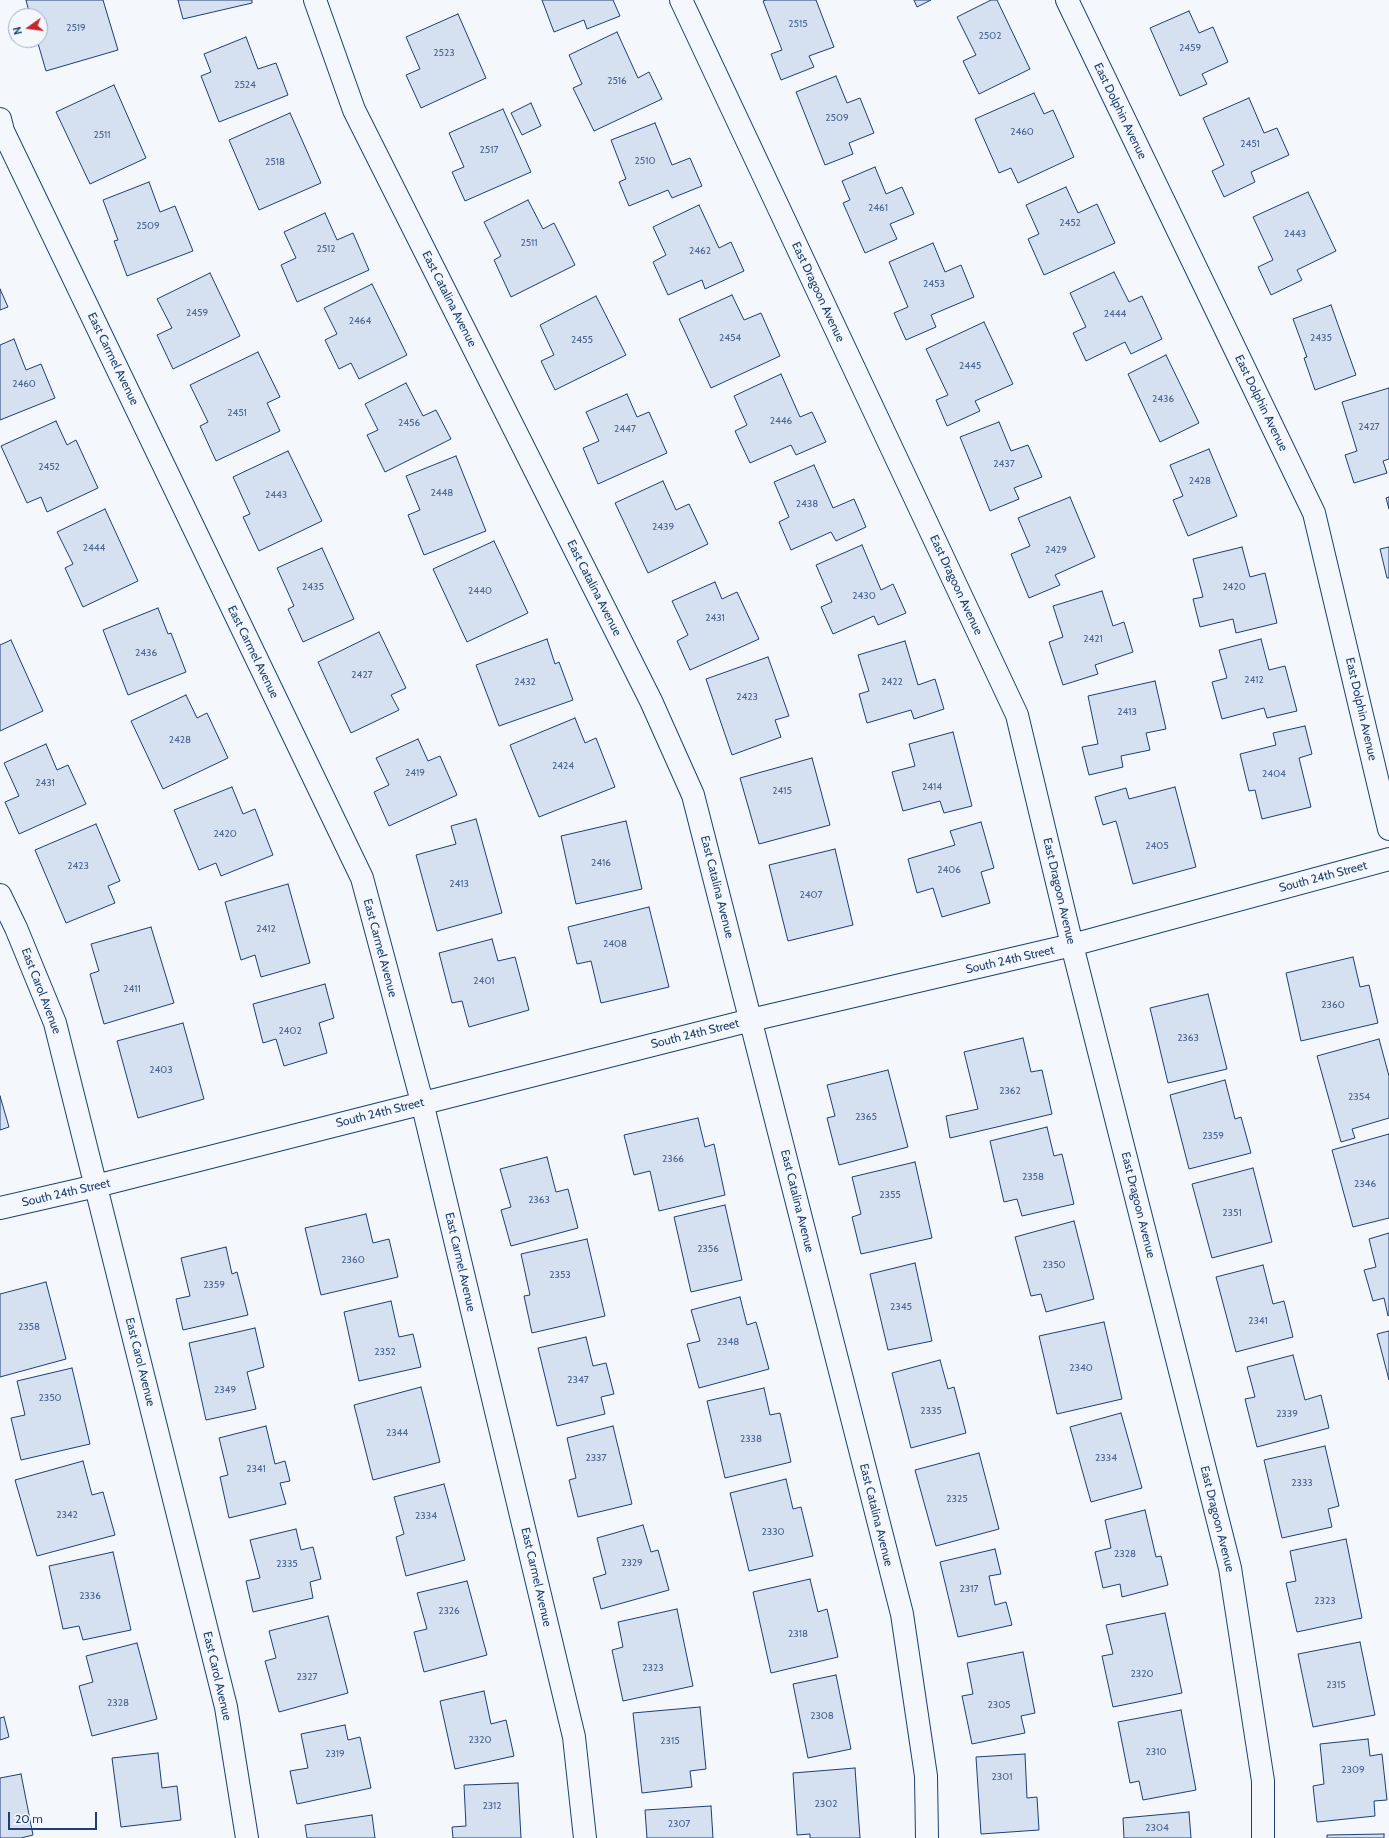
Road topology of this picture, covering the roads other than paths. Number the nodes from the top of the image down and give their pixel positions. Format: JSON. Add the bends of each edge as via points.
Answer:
{"nodes":[{"id":1,"x":315,"y":0,"type":"edge"},
{"id":2,"x":681,"y":0,"type":"edge"},
{"id":3,"x":1067,"y":0,"type":"edge"},
{"id":4,"x":0,"y":119,"type":"edge"},
{"id":5,"x":1389,"y":829,"type":"edge"},
{"id":6,"x":1389,"y":859,"type":"edge"},
{"id":7,"x":0,"y":895,"type":"edge"},
{"id":8,"x":1072,"y":945,"type":"junction"},
{"id":9,"x":751,"y":1020,"type":"junction"},
{"id":10,"x":422,"y":1102,"type":"junction"},
{"id":11,"x":96,"y":1186,"type":"junction"},
{"id":12,"x":0,"y":1208,"type":"edge"},
{"id":13,"x":247,"y":1838,"type":"edge"},
{"id":14,"x":585,"y":1838,"type":"edge"},
{"id":15,"x":927,"y":1838,"type":"edge"},
{"id":16,"x":1263,"y":1838,"type":"edge"}],
"edges":[{"from":1,"to":9,"type":"street","name":"East Catalina Avenue","via":[[354,110],[651,701],[693,795]]},
{"from":2,"to":8,"type":"street","name":"East Dragoon Avenue","via":[[1017,715]]},
{"from":3,"to":5,"type":"street","name":"East Dolphin Avenue","via":[[1314,513]]},
{"from":4,"to":10,"type":"street","name":"East Carmel Avenue","via":[[3,131],[362,878]]},
{"from":6,"to":8,"type":"street","name":"South 24th Street"},
{"from":7,"to":11,"type":"street","name":"East Carol Avenue","via":[[55,1023]]},
{"from":8,"to":9,"type":"street","name":"South 24th Street"},
{"from":8,"to":16,"type":"street","name":"East Dragoon Avenue","via":[[1230,1568],[1263,1781]]},
{"from":9,"to":10,"type":"street","name":"South 24th Street"},
{"from":9,"to":15,"type":"street","name":"East Catalina Avenue","via":[[902,1614],[926,1776]]},
{"from":10,"to":11,"type":"street","name":"South 24th Street"},
{"from":10,"to":14,"type":"street","name":"East Carmel Avenue","via":[[574,1737]]},
{"from":11,"to":12,"type":"street","name":"South 24th Street"},
{"from":11,"to":13,"type":"street","name":"East Carol Avenue","via":[[226,1707]]}]}
